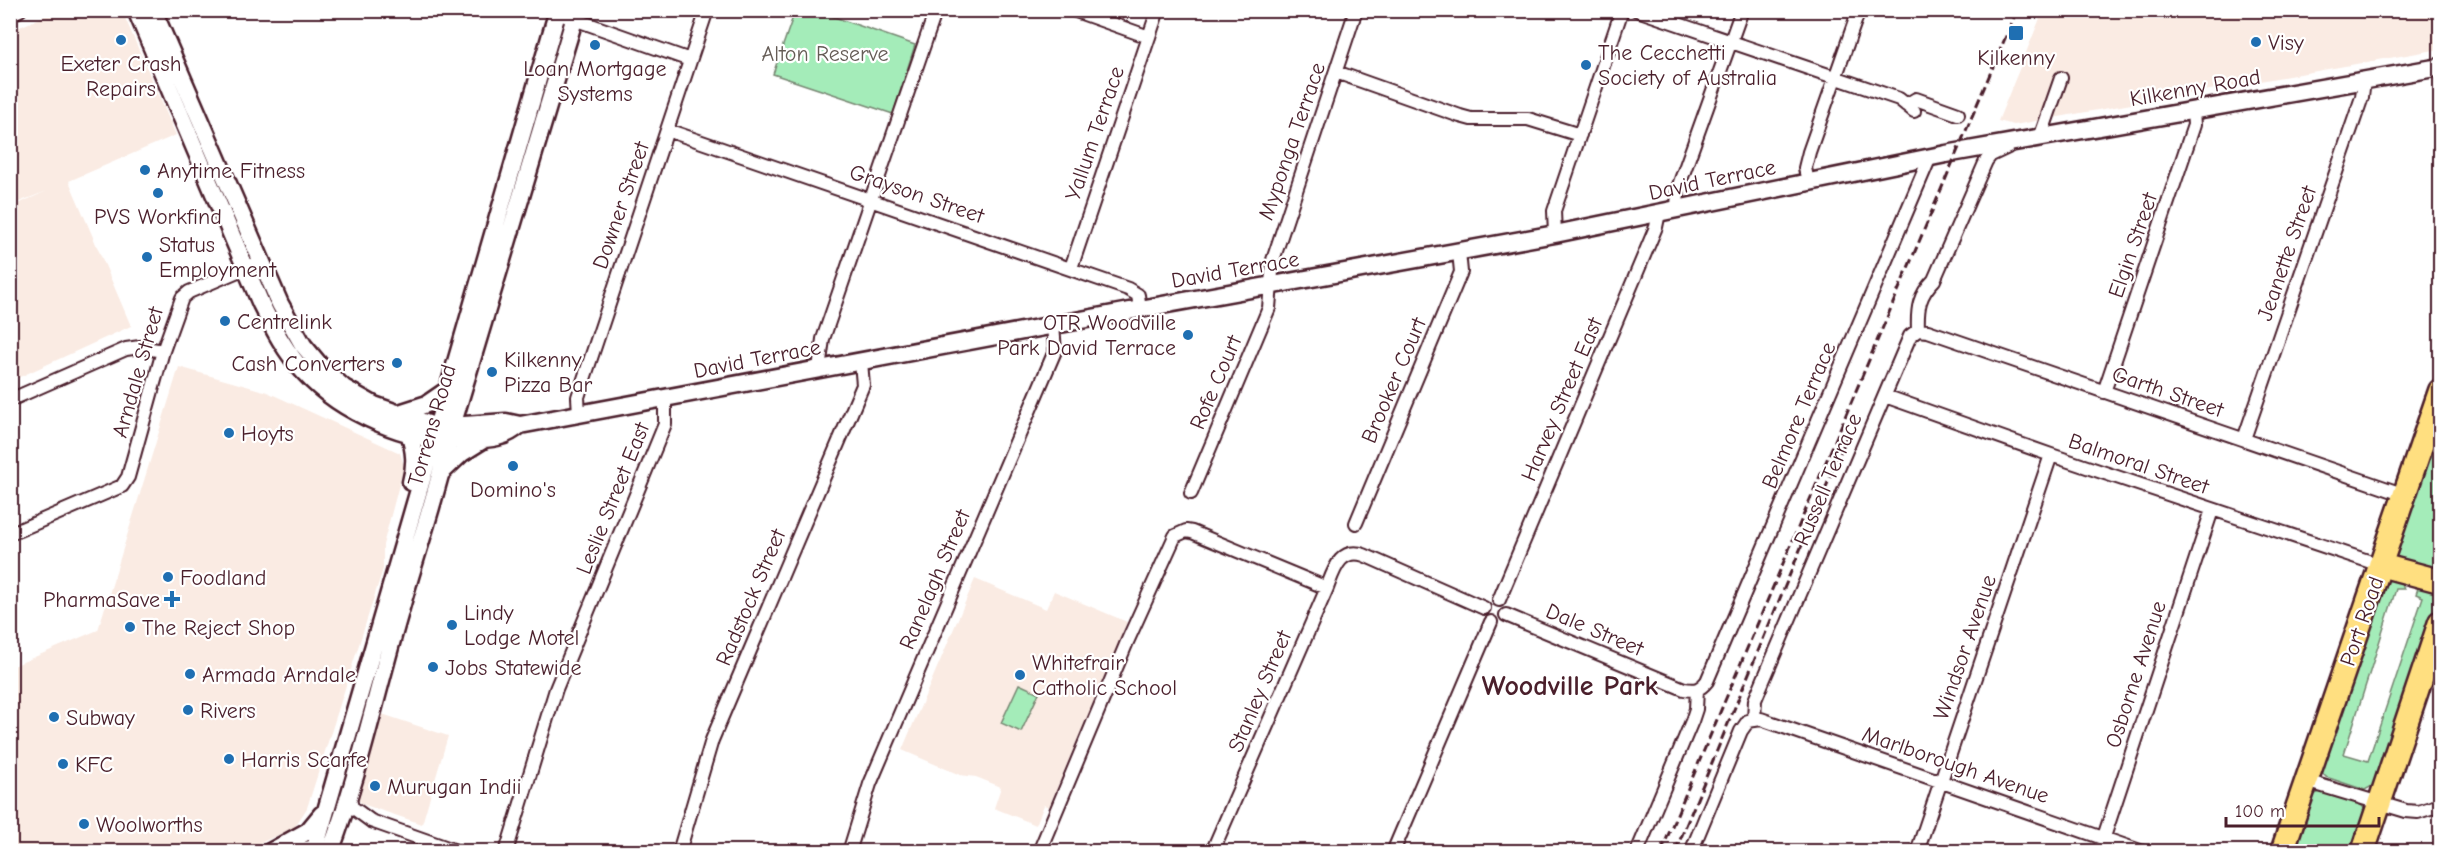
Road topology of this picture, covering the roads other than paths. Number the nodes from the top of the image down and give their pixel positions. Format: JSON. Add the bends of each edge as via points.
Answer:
{"nodes":[{"id":1,"x":20,"y":10,"type":"edge"},
{"id":2,"x":136,"y":10,"type":"edge"},
{"id":3,"x":153,"y":10,"type":"edge"},
{"id":4,"x":706,"y":10,"type":"edge"},
{"id":5,"x":936,"y":10,"type":"edge"},
{"id":6,"x":1073,"y":10,"type":"edge"},
{"id":7,"x":1158,"y":10,"type":"edge"},
{"id":8,"x":1356,"y":10,"type":"edge"},
{"id":9,"x":1622,"y":10,"type":"edge"},
{"id":10,"x":1637,"y":10,"type":"edge"},
{"id":11,"x":1742,"y":10,"type":"edge"},
{"id":12,"x":1859,"y":10,"type":"edge"},
{"id":13,"x":557,"y":12,"type":"edge"},
{"id":14,"x":10,"y":15,"type":"edge"},
{"id":15,"x":575,"y":15,"type":"edge"},
{"id":16,"x":1149,"y":36,"type":"junction"},
{"id":17,"x":1731,"y":42,"type":"junction"},
{"id":18,"x":690,"y":60,"type":"junction"},
{"id":19,"x":2440,"y":67,"type":"edge"},
{"id":20,"x":1336,"y":72,"type":"junction"},
{"id":21,"x":1835,"y":77,"type":"junction"},
{"id":22,"x":2061,"y":78,"type":"dead end"},
{"id":23,"x":2364,"y":80,"type":"junction"},
{"id":24,"x":2193,"y":111,"type":"junction"},
{"id":25,"x":1958,"y":114,"type":"dead end"},
{"id":26,"x":667,"y":130,"type":"junction"},
{"id":27,"x":1580,"y":135,"type":"junction"},
{"id":28,"x":2040,"y":138,"type":"junction"},
{"id":29,"x":2020,"y":141,"type":"junction"},
{"id":30,"x":526,"y":147,"type":"junction"},
{"id":31,"x":1957,"y":152,"type":"joint"},
{"id":32,"x":1930,"y":157,"type":"junction"},
{"id":33,"x":1808,"y":182,"type":"junction"},
{"id":34,"x":871,"y":200,"type":"junction"},
{"id":35,"x":1677,"y":210,"type":"junction"},
{"id":36,"x":1659,"y":213,"type":"junction"},
{"id":37,"x":1555,"y":234,"type":"junction"},
{"id":38,"x":1459,"y":252,"type":"junction"},
{"id":39,"x":261,"y":261,"type":"junction"},
{"id":40,"x":245,"y":268,"type":"junction"},
{"id":41,"x":1071,"y":268,"type":"junction"},
{"id":42,"x":1271,"y":285,"type":"junction"},
{"id":43,"x":1140,"y":309,"type":"junction"},
{"id":44,"x":1053,"y":325,"type":"junction"},
{"id":45,"x":1918,"y":330,"type":"junction"},
{"id":46,"x":163,"y":351,"type":"junction"},
{"id":47,"x":861,"y":362,"type":"junction"},
{"id":48,"x":819,"y":369,"type":"junction"},
{"id":49,"x":446,"y":391,"type":"junction"},
{"id":50,"x":2440,"y":391,"type":"edge"},
{"id":51,"x":2104,"y":392,"type":"junction"},
{"id":52,"x":1885,"y":396,"type":"junction"},
{"id":53,"x":665,"y":398,"type":"junction"},
{"id":54,"x":10,"y":400,"type":"edge"},
{"id":55,"x":399,"y":413,"type":"junction"},
{"id":56,"x":579,"y":414,"type":"junction"},
{"id":57,"x":520,"y":425,"type":"junction"},
{"id":58,"x":409,"y":433,"type":"junction"},
{"id":59,"x":443,"y":434,"type":"junction"},
{"id":60,"x":2244,"y":439,"type":"junction"},
{"id":61,"x":484,"y":440,"type":"junction"},
{"id":62,"x":2051,"y":455,"type":"junction"},
{"id":63,"x":442,"y":472,"type":"junction"},
{"id":64,"x":1191,"y":493,"type":"dead end"},
{"id":65,"x":2405,"y":495,"type":"junction"},
{"id":66,"x":415,"y":498,"type":"junction"},
{"id":67,"x":2212,"y":510,"type":"junction"},
{"id":68,"x":1356,"y":523,"type":"dead end"},
{"id":69,"x":10,"y":534,"type":"edge"},
{"id":70,"x":2380,"y":565,"type":"junction"},
{"id":71,"x":2440,"y":581,"type":"edge"},
{"id":72,"x":1327,"y":588,"type":"junction"},
{"id":73,"x":1499,"y":600,"type":"junction"},
{"id":74,"x":1484,"y":608,"type":"junction"},
{"id":75,"x":1506,"y":615,"type":"junction"},
{"id":76,"x":1491,"y":622,"type":"junction"},
{"id":77,"x":2440,"y":622,"type":"edge"},
{"id":78,"x":1699,"y":689,"type":"junction"},
{"id":79,"x":1754,"y":720,"type":"junction"},
{"id":80,"x":1941,"y":781,"type":"junction"},
{"id":81,"x":2306,"y":781,"type":"junction"},
{"id":82,"x":349,"y":795,"type":"junction"},
{"id":83,"x":328,"y":804,"type":"junction"},
{"id":84,"x":2378,"y":804,"type":"junction"},
{"id":85,"x":2440,"y":805,"type":"edge"},
{"id":86,"x":2103,"y":838,"type":"junction"},
{"id":87,"x":322,"y":850,"type":"edge"},
{"id":88,"x":270,"y":852,"type":"edge"},
{"id":89,"x":297,"y":852,"type":"edge"},
{"id":90,"x":459,"y":852,"type":"edge"},
{"id":91,"x":506,"y":852,"type":"edge"},
{"id":92,"x":679,"y":852,"type":"edge"},
{"id":93,"x":849,"y":852,"type":"edge"},
{"id":94,"x":1038,"y":852,"type":"edge"},
{"id":95,"x":1212,"y":852,"type":"edge"},
{"id":96,"x":1393,"y":852,"type":"edge"},
{"id":97,"x":1637,"y":852,"type":"edge"},
{"id":98,"x":1691,"y":852,"type":"edge"},
{"id":99,"x":1917,"y":852,"type":"edge"},
{"id":100,"x":2098,"y":852,"type":"edge"},
{"id":101,"x":2143,"y":852,"type":"edge"},
{"id":102,"x":2282,"y":852,"type":"edge"},
{"id":103,"x":2363,"y":852,"type":"edge"}],
"edges":[{"from":1,"to":14,"type":"street"},
{"from":2,"to":40,"type":"main road"},
{"from":3,"to":39,"type":"main road"},
{"from":4,"to":18,"type":"street","name":"Downer Street"},
{"from":5,"to":34,"type":"street"},
{"from":6,"to":16,"type":"street"},
{"from":7,"to":16,"type":"street","name":"Yallum Terrace"},
{"from":8,"to":20,"type":"street","name":"Myponga Terrace"},
{"from":9,"to":27,"type":"street"},
{"from":10,"to":17,"type":"street"},
{"from":11,"to":17,"type":"street"},
{"from":12,"to":21,"type":"street"},
{"from":13,"to":15,"type":"street"},
{"from":13,"to":30,"type":"main road","name":"Torrens Road"},
{"from":15,"to":18,"type":"street"},
{"from":15,"to":30,"type":"main road","name":"Torrens Road"},
{"from":16,"to":41,"type":"street","name":"Yallum Terrace"},
{"from":17,"to":21,"type":"street"},
{"from":17,"to":35,"type":"street","via":[[1678,188]]},
{"from":18,"to":26,"type":"street","name":"Downer Street"},
{"from":19,"to":23,"type":"main road","name":"Kilkenny Road"},
{"from":20,"to":27,"type":"street","via":[[1471,119],[1528,119]]},
{"from":20,"to":42,"type":"street","name":"Myponga Terrace","via":[[1273,260]]},
{"from":21,"to":25,"type":"street","via":[[1899,99],[1910,108],[1916,99]]},
{"from":21,"to":33,"type":"street","via":[[1805,168]]},
{"from":22,"to":28,"type":"street"},
{"from":23,"to":24,"type":"main road","name":"Kilkenny Road"},
{"from":23,"to":60,"type":"street","name":"Jeanette Street","via":[[2362,97]]},
{"from":24,"to":28,"type":"main road","name":"Kilkenny Road"},
{"from":24,"to":51,"type":"street","name":"Elgin Street","via":[[2194,125]]},
{"from":26,"to":34,"type":"street","name":"Grayson Street"},
{"from":26,"to":56,"type":"street","name":"Downer Street","via":[[578,397]]},
{"from":27,"to":37,"type":"street","via":[[1554,211]]},
{"from":28,"to":29,"type":"main road","name":"Kilkenny Road"},
{"from":29,"to":31,"type":"main road","name":"Kilkenny Road"},
{"from":29,"to":45,"type":"street","via":[[1986,161],[1934,280],[1918,302]]},
{"from":30,"to":49,"type":"main road","name":"Torrens Road"},
{"from":30,"to":59,"type":"main road","name":"Torrens Road"},
{"from":31,"to":32,"type":"main road","name":"David Terrace"},
{"from":32,"to":33,"type":"main road","name":"David Terrace"},
{"from":32,"to":78,"type":"street","name":"Belmore Terrace","via":[[1707,681]]},
{"from":33,"to":35,"type":"main road","name":"David Terrace"},
{"from":34,"to":41,"type":"street","name":"Grayson Street"},
{"from":34,"to":48,"type":"street","via":[[823,339]]},
{"from":35,"to":36,"type":"main road","name":"David Terrace"},
{"from":36,"to":37,"type":"main road","name":"David Terrace"},
{"from":36,"to":73,"type":"street","name":"Harvey Street East"},
{"from":37,"to":38,"type":"main road","name":"David Terrace"},
{"from":38,"to":42,"type":"main road","name":"David Terrace"},
{"from":38,"to":68,"type":"street","name":"Brooker Court","via":[[1461,272]]},
{"from":39,"to":40,"type":"street","name":"Arndale Street"},
{"from":39,"to":55,"type":"main road","via":[[292,327],[323,369],[374,405]]},
{"from":40,"to":46,"type":"street","name":"Arndale Street","via":[[182,297]]},
{"from":40,"to":58,"type":"main road","via":[[278,338],[305,373],[350,409]]},
{"from":41,"to":43,"type":"street","name":"Grayson Street","via":[[1133,291],[1138,295]]},
{"from":42,"to":43,"type":"main road","name":"David Terrace"},
{"from":42,"to":64,"type":"street","name":"Rofe Court","via":[[1269,308]]},
{"from":43,"to":44,"type":"main road","name":"David Terrace"},
{"from":44,"to":47,"type":"main road","name":"David Terrace"},
{"from":44,"to":93,"type":"street","name":"Ranelagh Street","via":[[1055,351],[870,784]]},
{"from":45,"to":51,"type":"street","name":"Garth Street"},
{"from":45,"to":52,"type":"street","name":"Russell Terrace","via":[[1910,336]]},
{"from":46,"to":54,"type":"street","via":[[126,349]]},
{"from":46,"to":69,"type":"street","name":"Arndale Street","via":[[128,477],[122,486]]},
{"from":47,"to":48,"type":"main road","name":"David Terrace"},
{"from":47,"to":92,"type":"street","name":"Radstock Street","via":[[863,385],[712,741]]},
{"from":48,"to":53,"type":"main road","name":"David Terrace"},
{"from":49,"to":55,"type":"main road","via":[[427,404]]},
{"from":49,"to":59,"type":"main road","name":"Torrens Road"},
{"from":50,"to":65,"type":"highway","name":"Port Road"},
{"from":51,"to":60,"type":"street","name":"Garth Street"},
{"from":52,"to":62,"type":"street","name":"Balmoral Street"},
{"from":52,"to":79,"type":"street","name":"Russell Terrace","via":[[1755,700]]},
{"from":53,"to":56,"type":"main road","name":"David Terrace"},
{"from":53,"to":91,"type":"street","name":"Leslie Street East","via":[[665,424],[556,689]]},
{"from":55,"to":59,"type":"main road"},
{"from":56,"to":57,"type":"main road","name":"David Terrace"},
{"from":57,"to":59,"type":"main road","name":"David Terrace","via":[[506,422]]},
{"from":57,"to":61,"type":"main road","name":"David Terrace","via":[[510,434]]},
{"from":58,"to":59,"type":"main road"},
{"from":58,"to":66,"type":"main road","via":[[414,448],[411,483]]},
{"from":59,"to":61,"type":"main road","name":"David Terrace"},
{"from":59,"to":63,"type":"main road","name":"Torrens Road"},
{"from":59,"to":66,"type":"main road","name":"Torrens Road"},
{"from":60,"to":65,"type":"street","name":"Garth Street"},
{"from":61,"to":63,"type":"main road"},
{"from":62,"to":67,"type":"street","name":"Balmoral Street"},
{"from":62,"to":80,"type":"street","name":"Windsor Avenue"},
{"from":63,"to":82,"type":"main road","name":"Torrens Road"},
{"from":65,"to":70,"type":"highway","name":"Port Road"},
{"from":66,"to":83,"type":"main road","name":"Torrens Road"},
{"from":67,"to":70,"type":"street","name":"Balmoral Street"},
{"from":67,"to":86,"type":"street","name":"Osborne Avenue"},
{"from":70,"to":71,"type":"highway"},
{"from":70,"to":81,"type":"highway","name":"Port Road"},
{"from":72,"to":74,"type":"street","name":"Stanley Street","via":[[1339,560],[1351,553],[1364,555]]},
{"from":72,"to":94,"type":"street","via":[[1192,532],[1179,533],[1167,551]]},
{"from":72,"to":95,"type":"street","name":"Stanley Street"},
{"from":73,"to":74,"type":"street","via":[[1491,600]]},
{"from":73,"to":75,"type":"street","via":[[1506,607]]},
{"from":74,"to":76,"type":"street"},
{"from":75,"to":76,"type":"street","via":[[1501,621]]},
{"from":75,"to":78,"type":"street","name":"Dale Street","via":[[1684,689]]},
{"from":76,"to":96,"type":"street"},
{"from":77,"to":84,"type":"highway"},
{"from":78,"to":97,"type":"street","name":"Belmore Terrace","via":[[1694,715]]},
{"from":79,"to":80,"type":"street","name":"Marlborough Avenue","via":[[1761,718]]},
{"from":79,"to":98,"type":"street","name":"Russell Terrace","via":[[1741,730]]},
{"from":80,"to":86,"type":"street","name":"Marlborough Avenue"},
{"from":80,"to":99,"type":"street","name":"Windsor Avenue"},
{"from":81,"to":84,"type":"street"},
{"from":81,"to":102,"type":"highway","name":"Port Road"},
{"from":82,"to":87,"type":"main road","name":"Torrens Road"},
{"from":82,"to":90,"type":"street","via":[[352,807],[371,821]]},
{"from":83,"to":87,"type":"main road","name":"Torrens Road"},
{"from":83,"to":88,"type":"main road","via":[[308,831]]},
{"from":84,"to":85,"type":"street","via":[[2418,812]]},
{"from":84,"to":103,"type":"highway"},
{"from":86,"to":100,"type":"street","name":"Osborne Avenue"},
{"from":86,"to":101,"type":"street","name":"Marlborough Avenue"},
{"from":87,"to":89,"type":"main road"}]}
